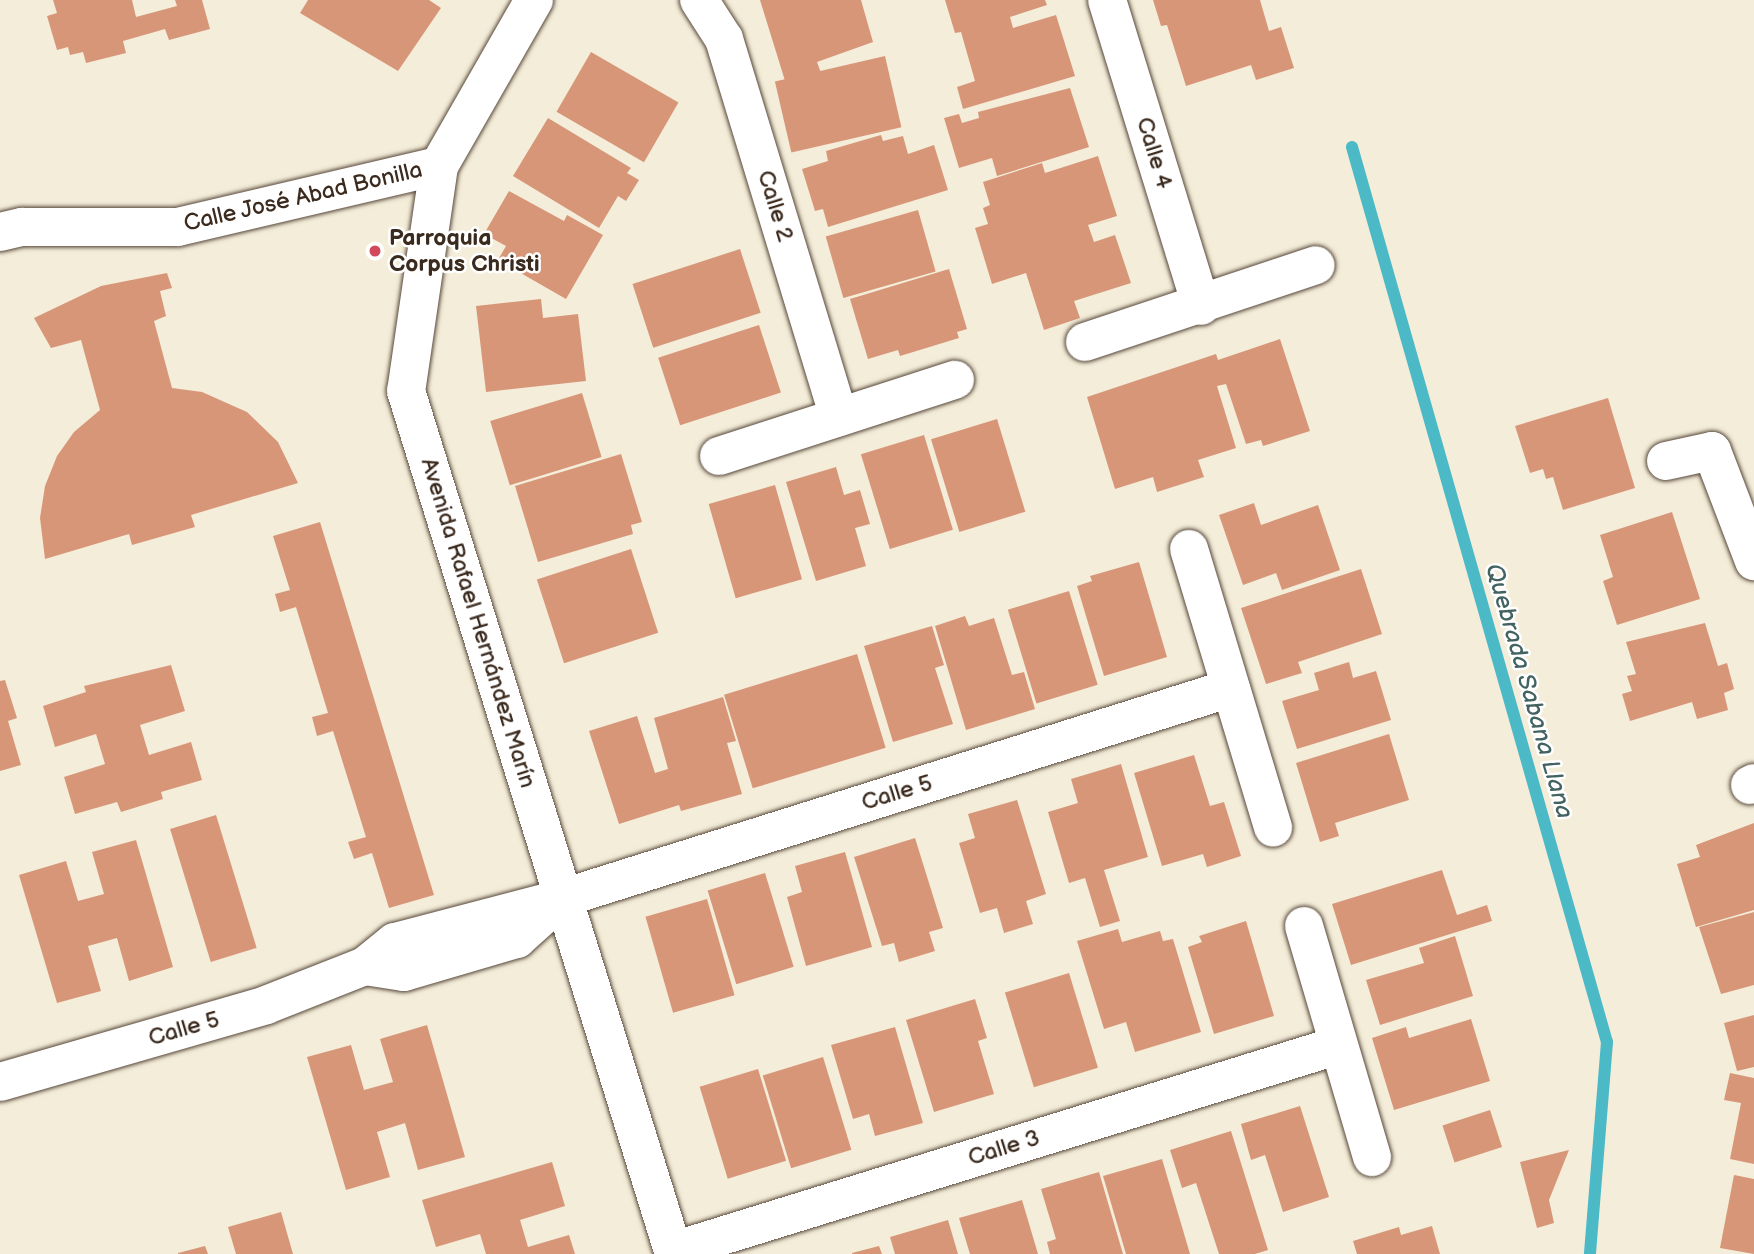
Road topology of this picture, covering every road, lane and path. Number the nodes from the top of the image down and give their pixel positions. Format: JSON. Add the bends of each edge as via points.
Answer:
{"nodes":[{"id":1,"x":534,"y":0,"type":"edge"},
{"id":2,"x":699,"y":0,"type":"edge"},
{"id":3,"x":1107,"y":0,"type":"edge"},
{"id":4,"x":439,"y":166,"type":"junction"},
{"id":5,"x":0,"y":232,"type":"edge"},
{"id":6,"x":1316,"y":265,"type":"dead end"},
{"id":7,"x":1202,"y":306,"type":"junction"},
{"id":8,"x":1085,"y":342,"type":"dead end"},
{"id":9,"x":955,"y":380,"type":"dead end"},
{"id":10,"x":839,"y":417,"type":"junction"},
{"id":11,"x":719,"y":456,"type":"dead end"},
{"id":12,"x":1666,"y":461,"type":"dead end"},
{"id":13,"x":1750,"y":536,"type":"edge"},
{"id":14,"x":1189,"y":549,"type":"dead end"},
{"id":15,"x":1231,"y":688,"type":"junction"},
{"id":16,"x":1273,"y":828,"type":"dead end"},
{"id":17,"x":563,"y":898,"type":"junction"},
{"id":18,"x":1304,"y":926,"type":"dead end"},
{"id":19,"x":1336,"y":1046,"type":"junction"},
{"id":20,"x":0,"y":1082,"type":"edge"},
{"id":21,"x":1372,"y":1157,"type":"dead end"},
{"id":22,"x":673,"y":1252,"type":"edge"}],
"edges":[{"from":1,"to":4,"type":"street","name":"Avenida Rafael Hernández Marín"},
{"from":2,"to":10,"type":"street","name":"Calle 2","via":[[724,39]]},
{"from":3,"to":7,"type":"street","name":"Calle 4"},
{"from":4,"to":5,"type":"street","name":"Calle José Abad Bonilla","via":[[178,227],[22,227]]},
{"from":4,"to":17,"type":"street","name":"Avenida Rafael Hernández Marín","via":[[406,391]]},
{"from":6,"to":7,"type":"street"},
{"from":7,"to":8,"type":"street"},
{"from":9,"to":10,"type":"street"},
{"from":10,"to":11,"type":"street"},
{"from":12,"to":13,"type":"street","via":[[1712,451]]},
{"from":14,"to":15,"type":"street"},
{"from":15,"to":16,"type":"street"},
{"from":15,"to":17,"type":"street","name":"Calle 5"},
{"from":17,"to":20,"type":"street","name":"Calle 5","via":[[395,942],[365,966],[266,1005]]},
{"from":17,"to":22,"type":"street","name":"Avenida Rafael Hernández Marín"},
{"from":18,"to":19,"type":"street"},
{"from":19,"to":21,"type":"street"},
{"from":19,"to":22,"type":"street","name":"Calle 3"}]}
